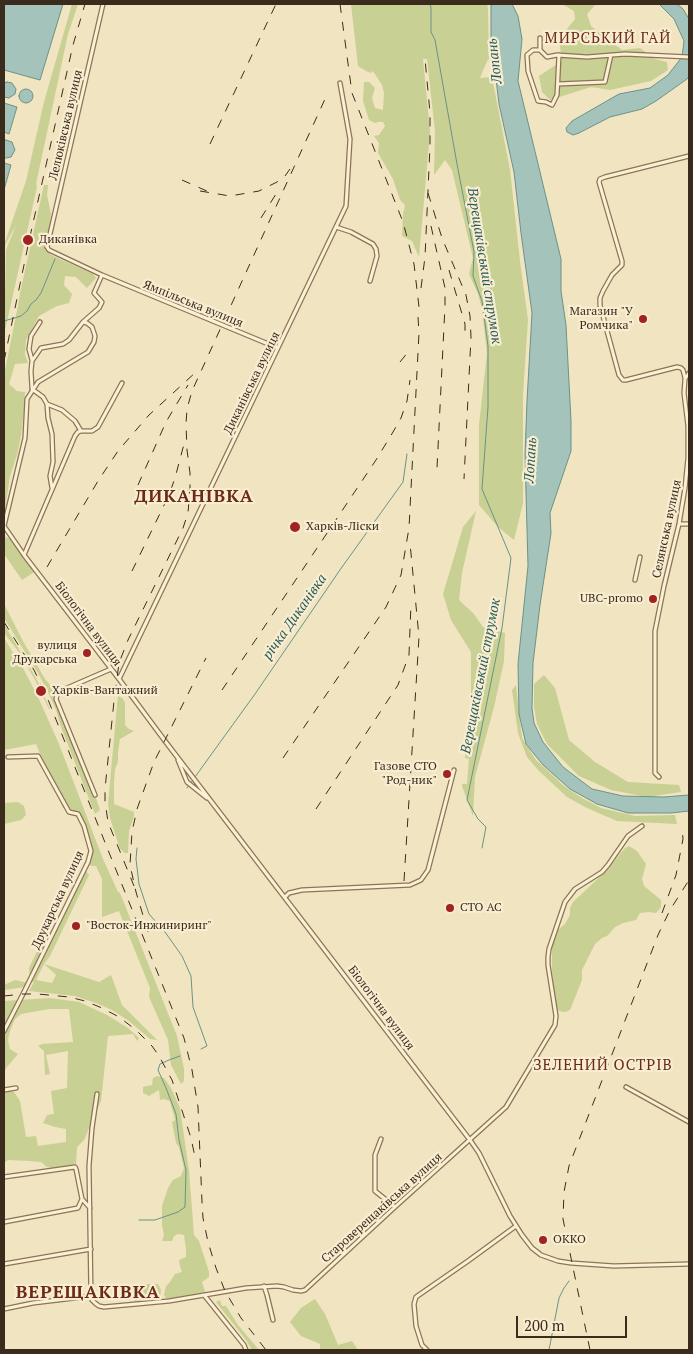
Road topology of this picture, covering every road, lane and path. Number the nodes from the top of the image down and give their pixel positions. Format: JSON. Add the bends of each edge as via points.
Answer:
{"nodes":[{"id":1,"x":103,"y":4,"type":"edge"},
{"id":2,"x":540,"y":38,"type":"dead end"},
{"id":3,"x":540,"y":50,"type":"junction"},
{"id":4,"x":559,"y":55,"type":"junction"},
{"id":5,"x":611,"y":55,"type":"junction"},
{"id":6,"x":689,"y":57,"type":"edge"},
{"id":7,"x":340,"y":84,"type":"dead end"},
{"id":8,"x":558,"y":84,"type":"junction"},
{"id":9,"x":689,"y":156,"type":"edge"},
{"id":10,"x":336,"y":227,"type":"junction"},
{"id":11,"x":49,"y":250,"type":"joint"},
{"id":12,"x":102,"y":275,"type":"junction"},
{"id":13,"x":370,"y":281,"type":"dead end"},
{"id":14,"x":40,"y":322,"type":"dead end"},
{"id":15,"x":84,"y":322,"type":"junction"},
{"id":16,"x":278,"y":348,"type":"junction"},
{"id":17,"x":32,"y":361,"type":"junction"},
{"id":18,"x":689,"y":373,"type":"edge"},
{"id":19,"x":685,"y":379,"type":"junction"},
{"id":20,"x":122,"y":383,"type":"dead end"},
{"id":21,"x":32,"y":389,"type":"junction"},
{"id":22,"x":684,"y":393,"type":"junction"},
{"id":23,"x":689,"y":393,"type":"edge"},
{"id":24,"x":47,"y":404,"type":"junction"},
{"id":25,"x":688,"y":425,"type":"edge"},
{"id":26,"x":81,"y":431,"type":"junction"},
{"id":27,"x":689,"y":457,"type":"edge"},
{"id":28,"x":687,"y":488,"type":"edge"},
{"id":29,"x":52,"y":490,"type":"junction"},
{"id":30,"x":678,"y":524,"type":"junction"},
{"id":31,"x":689,"y":524,"type":"edge"},
{"id":32,"x":4,"y":526,"type":"edge"},
{"id":33,"x":24,"y":555,"type":"junction"},
{"id":34,"x":640,"y":557,"type":"dead end"},
{"id":35,"x":635,"y":580,"type":"dead end"},
{"id":36,"x":111,"y":669,"type":"junction"},
{"id":37,"x":119,"y":679,"type":"junction"},
{"id":38,"x":8,"y":757,"type":"dead end"},
{"id":39,"x":177,"y":757,"type":"junction"},
{"id":40,"x":454,"y":770,"type":"dead end"},
{"id":41,"x":659,"y":777,"type":"dead end"},
{"id":42,"x":95,"y":794,"type":"dead end"},
{"id":43,"x":210,"y":800,"type":"junction"},
{"id":44,"x":642,"y":826,"type":"dead end"},
{"id":45,"x":285,"y":897,"type":"junction"},
{"id":46,"x":4,"y":1018,"type":"edge"},
{"id":47,"x":10,"y":1018,"type":"junction"},
{"id":48,"x":4,"y":1031,"type":"edge"},
{"id":49,"x":626,"y":1087,"type":"dead end"},
{"id":50,"x":16,"y":1088,"type":"dead end"},
{"id":51,"x":4,"y":1090,"type":"edge"},
{"id":52,"x":97,"y":1094,"type":"dead end"},
{"id":53,"x":689,"y":1122,"type":"edge"},
{"id":54,"x":381,"y":1139,"type":"dead end"},
{"id":55,"x":470,"y":1140,"type":"junction"},
{"id":56,"x":4,"y":1177,"type":"edge"},
{"id":57,"x":82,"y":1199,"type":"junction"},
{"id":58,"x":395,"y":1207,"type":"junction"},
{"id":59,"x":90,"y":1208,"type":"junction"},
{"id":60,"x":4,"y":1222,"type":"edge"},
{"id":61,"x":516,"y":1226,"type":"junction"},
{"id":62,"x":91,"y":1249,"type":"junction"},
{"id":63,"x":4,"y":1264,"type":"edge"},
{"id":64,"x":689,"y":1264,"type":"edge"},
{"id":65,"x":264,"y":1286,"type":"junction"},
{"id":66,"x":204,"y":1295,"type":"junction"},
{"id":67,"x":91,"y":1296,"type":"junction"},
{"id":68,"x":4,"y":1309,"type":"edge"},
{"id":69,"x":273,"y":1320,"type":"dead end"},
{"id":70,"x":246,"y":1350,"type":"edge"},
{"id":71,"x":427,"y":1350,"type":"edge"}],
"edges":[{"from":1,"to":11,"type":"street","name":"Лелюківська вулиця","via":[[47,247]]},
{"from":2,"to":3,"type":"street"},
{"from":3,"to":4,"type":"street","via":[[547,57]]},
{"from":3,"to":8,"type":"street","via":[[533,50],[527,55],[528,71],[538,101],[552,105]]},
{"from":4,"to":5,"type":"street"},
{"from":4,"to":8,"type":"street"},
{"from":5,"to":6,"type":"street"},
{"from":5,"to":8,"type":"street","via":[[605,82]]},
{"from":7,"to":10,"type":"street","name":"Диканівська вулиця","via":[[350,139],[346,206]]},
{"from":9,"to":19,"type":"street","via":[[605,177],[599,182],[622,261],[600,298],[619,375],[626,380],[677,367],[683,370]]},
{"from":10,"to":13,"type":"street","via":[[373,244],[376,256]]},
{"from":10,"to":16,"type":"street","name":"Диканівська вулиця"},
{"from":11,"to":12,"type":"street","name":"Ямпільська вулиця"},
{"from":12,"to":15,"type":"street","via":[[94,293],[102,302]]},
{"from":12,"to":16,"type":"street","name":"Ямпільська вулиця"},
{"from":14,"to":17,"type":"street","via":[[31,336],[29,349]]},
{"from":15,"to":17,"type":"street","via":[[69,340],[41,348]]},
{"from":15,"to":21,"type":"street","via":[[92,327],[95,336],[88,352],[38,382]]},
{"from":16,"to":37,"type":"street","name":"Диканівська вулиця"},
{"from":17,"to":21,"type":"street"},
{"from":18,"to":19,"type":"street","name":"Селянська вулиця"},
{"from":19,"to":22,"type":"street","name":"Селянська вулиця"},
{"from":20,"to":26,"type":"street","via":[[98,427],[92,431]]},
{"from":21,"to":24,"type":"street"},
{"from":21,"to":32,"type":"street","via":[[27,399],[25,438]]},
{"from":22,"to":23,"type":"street"},
{"from":22,"to":25,"type":"street","name":"Селянська вулиця"},
{"from":24,"to":26,"type":"street","via":[[75,420]]},
{"from":24,"to":29,"type":"street","via":[[52,434]]},
{"from":25,"to":27,"type":"street","name":"Селянська вулиця"},
{"from":26,"to":29,"type":"street","via":[[75,436]]},
{"from":27,"to":28,"type":"street","name":"Селянська вулиця"},
{"from":28,"to":30,"type":"street","name":"Селянська вулиця"},
{"from":29,"to":33,"type":"street"},
{"from":30,"to":31,"type":"street"},
{"from":30,"to":41,"type":"street","name":"Селянська вулиця","via":[[655,631],[655,773]]},
{"from":32,"to":33,"type":"street","name":"Біологічна вулиця"},
{"from":33,"to":36,"type":"street","name":"Біологічна вулиця"},
{"from":34,"to":35,"type":"street"},
{"from":36,"to":37,"type":"street","name":"Біологічна вулиця"},
{"from":36,"to":42,"type":"street","via":[[58,692],[56,699]]},
{"from":37,"to":39,"type":"street","name":"Біологічна вулиця"},
{"from":38,"to":47,"type":"street","name":"Друкарська вулиця","via":[[38,756],[69,812],[78,814],[91,851]]},
{"from":39,"to":43,"type":"street","name":"Біологічна вулиця"},
{"from":39,"to":43,"type":"street","name":"Біологічна вулиця","via":[[187,782]]},
{"from":40,"to":45,"type":"street","via":[[428,870],[421,880],[410,884],[302,890]]},
{"from":43,"to":45,"type":"street","name":"Біологічна вулиця"},
{"from":44,"to":55,"type":"street","name":"Староверещаківська вулиця","via":[[628,836],[602,872],[574,889],[564,902],[548,957],[556,1016],[554,1025],[506,1107]]},
{"from":45,"to":55,"type":"street","name":"Біологічна вулиця"},
{"from":46,"to":47,"type":"street"},
{"from":47,"to":48,"type":"street","name":"Друкарська вулиця"},
{"from":49,"to":53,"type":"street"},
{"from":50,"to":51,"type":"street"},
{"from":52,"to":59,"type":"street","via":[[89,1166]]},
{"from":54,"to":58,"type":"street","via":[[375,1156],[375,1191]]},
{"from":55,"to":58,"type":"street","name":"Староверещаківська вулиця"},
{"from":55,"to":61,"type":"street","name":"Біологічна вулиця"},
{"from":56,"to":57,"type":"street","via":[[74,1167]]},
{"from":57,"to":59,"type":"street"},
{"from":57,"to":60,"type":"street","via":[[78,1208]]},
{"from":58,"to":65,"type":"street","name":"Староверещаківська вулиця","via":[[305,1290]]},
{"from":59,"to":62,"type":"street"},
{"from":61,"to":64,"type":"street","name":"Біологічна вулиця","via":[[536,1252],[558,1261],[614,1266]]},
{"from":61,"to":71,"type":"street","via":[[416,1297],[416,1326]]},
{"from":62,"to":63,"type":"street"},
{"from":62,"to":67,"type":"street"},
{"from":65,"to":66,"type":"street"},
{"from":65,"to":69,"type":"street"},
{"from":66,"to":67,"type":"street","via":[[169,1302],[104,1307],[94,1303]]},
{"from":66,"to":70,"type":"street"},
{"from":67,"to":68,"type":"street"}]}
